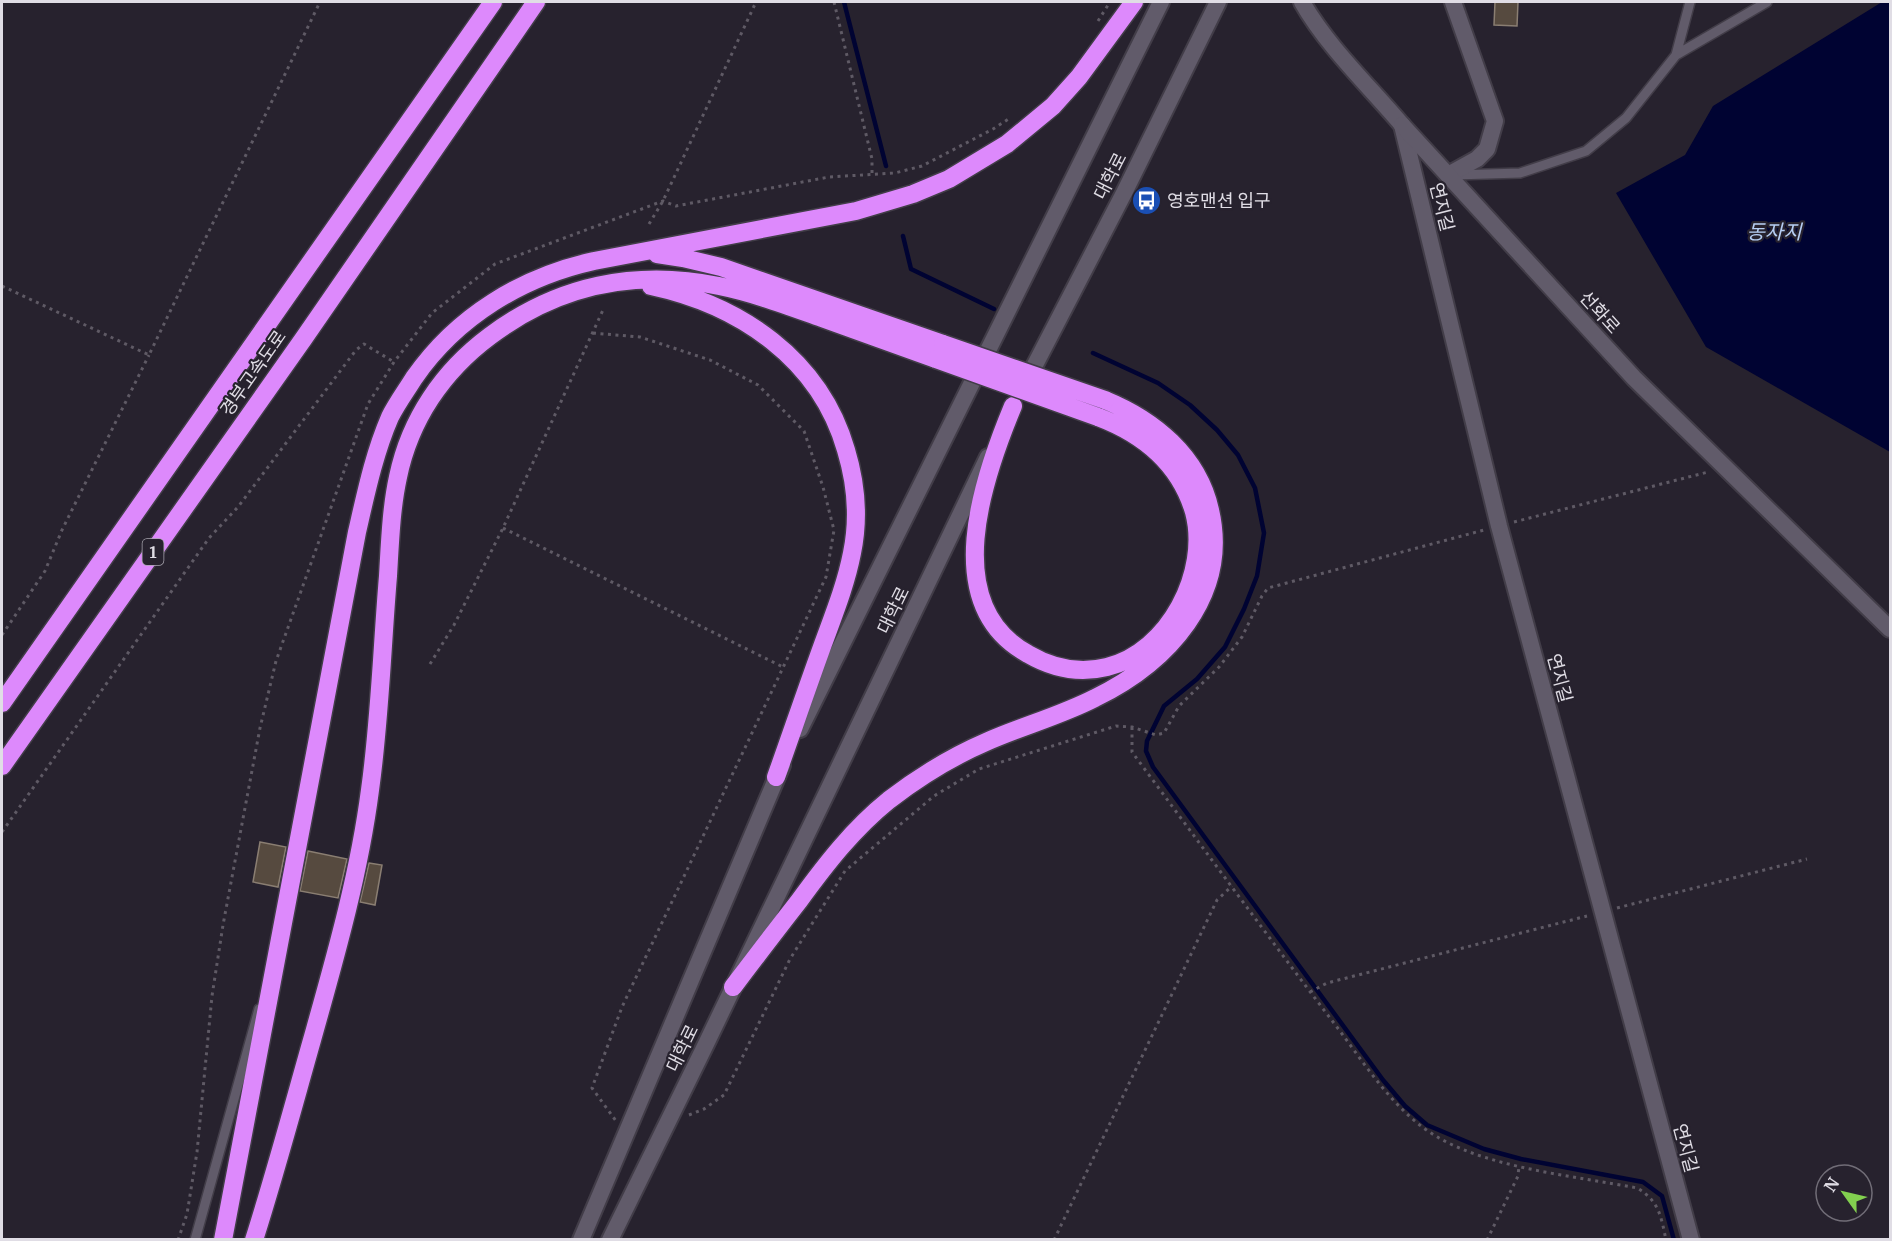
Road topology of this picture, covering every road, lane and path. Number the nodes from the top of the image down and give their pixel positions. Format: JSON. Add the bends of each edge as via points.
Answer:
{"nodes":[{"id":1,"x":318,"y":2,"type":"edge"},
{"id":2,"x":493,"y":2,"type":"edge"},
{"id":3,"x":536,"y":2,"type":"edge"},
{"id":4,"x":756,"y":2,"type":"edge"},
{"id":5,"x":834,"y":2,"type":"edge"},
{"id":6,"x":1110,"y":2,"type":"edge"},
{"id":7,"x":1134,"y":2,"type":"edge"},
{"id":8,"x":1161,"y":2,"type":"edge"},
{"id":9,"x":1218,"y":2,"type":"edge"},
{"id":10,"x":1302,"y":2,"type":"edge"},
{"id":11,"x":1453,"y":2,"type":"edge"},
{"id":12,"x":1690,"y":2,"type":"edge"},
{"id":13,"x":1767,"y":2,"type":"edge"},
{"id":14,"x":1097,"y":22,"type":"dead end"},
{"id":15,"x":1676,"y":56,"type":"junction"},
{"id":16,"x":1017,"y":113,"type":"dead end"},
{"id":17,"x":1402,"y":124,"type":"junction"},
{"id":18,"x":872,"y":175,"type":"junction"},
{"id":19,"x":1448,"y":175,"type":"junction"},
{"id":20,"x":663,"y":201,"type":"junction"},
{"id":21,"x":649,"y":225,"type":"dead end"},
{"id":22,"x":619,"y":256,"type":"junction"},
{"id":23,"x":617,"y":282,"type":"junction"},
{"id":24,"x":2,"y":286,"type":"edge"},
{"id":25,"x":603,"y":310,"type":"dead end"},
{"id":26,"x":593,"y":333,"type":"junction"},
{"id":27,"x":940,"y":351,"type":"junction"},
{"id":28,"x":149,"y":356,"type":"junction"},
{"id":29,"x":394,"y":362,"type":"junction"},
{"id":30,"x":1013,"y":406,"type":"junction"},
{"id":31,"x":1102,"y":408,"type":"junction"},
{"id":32,"x":1724,"y":466,"type":"junction"},
{"id":33,"x":1499,"y":526,"type":"junction"},
{"id":34,"x":503,"y":528,"type":"junction"},
{"id":35,"x":1890,"y":629,"type":"edge"},
{"id":36,"x":2,"y":635,"type":"edge"},
{"id":37,"x":430,"y":664,"type":"dead end"},
{"id":38,"x":783,"y":667,"type":"junction"},
{"id":39,"x":2,"y":703,"type":"edge"},
{"id":40,"x":1132,"y":727,"type":"junction"},
{"id":41,"x":2,"y":766,"type":"edge"},
{"id":42,"x":776,"y":777,"type":"junction"},
{"id":43,"x":2,"y":832,"type":"edge"},
{"id":44,"x":1807,"y":859,"type":"dead end"},
{"id":45,"x":1232,"y":886,"type":"junction"},
{"id":46,"x":286,"y":908,"type":"junction"},
{"id":47,"x":1603,"y":912,"type":"junction"},
{"id":48,"x":733,"y":987,"type":"junction"},
{"id":49,"x":1312,"y":990,"type":"junction"},
{"id":50,"x":667,"y":1123,"type":"junction"},
{"id":51,"x":626,"y":1133,"type":"junction"},
{"id":52,"x":1519,"y":1166,"type":"junction"},
{"id":53,"x":178,"y":1239,"type":"edge"},
{"id":54,"x":195,"y":1239,"type":"edge"},
{"id":55,"x":223,"y":1239,"type":"edge"},
{"id":56,"x":254,"y":1239,"type":"edge"},
{"id":57,"x":581,"y":1239,"type":"edge"},
{"id":58,"x":610,"y":1239,"type":"edge"},
{"id":59,"x":1054,"y":1239,"type":"edge"},
{"id":60,"x":1487,"y":1239,"type":"edge"},
{"id":61,"x":1666,"y":1239,"type":"edge"},
{"id":62,"x":1691,"y":1239,"type":"edge"}],
"edges":[{"from":1,"to":28,"type":"path"},
{"from":2,"to":39,"type":"highway","name":"경부고속도로","number":"1"},
{"from":3,"to":41,"type":"highway","name":"경부고속도로","number":"1"},
{"from":4,"to":20,"type":"path"},
{"from":5,"to":18,"type":"path","via":[[872,159]]},
{"from":6,"to":14,"type":"path"},
{"from":7,"to":22,"type":"highway","via":[[1053,106],[1007,144],[949,179],[855,211]]},
{"from":8,"to":42,"type":"main road"},
{"from":9,"to":30,"type":"main road","name":"대학로"},
{"from":10,"to":17,"type":"main road","name":"선화로"},
{"from":11,"to":19,"type":"main road","via":[[1495,121],[1487,149]]},
{"from":12,"to":15,"type":"lane"},
{"from":13,"to":15,"type":"lane"},
{"from":15,"to":19,"type":"lane","via":[[1626,118],[1586,151],[1520,172]]},
{"from":16,"to":18,"type":"path","via":[[922,166]]},
{"from":17,"to":19,"type":"main road","name":"선화로"},
{"from":17,"to":33,"type":"main road","name":"연지길"},
{"from":18,"to":20,"type":"path","via":[[829,177],[676,206]]},
{"from":19,"to":32,"type":"main road","name":"선화로","via":[[1634,378]]},
{"from":20,"to":21,"type":"path"},
{"from":20,"to":29,"type":"path","via":[[495,264],[432,313]]},
{"from":22,"to":27,"type":"highway","via":[[659,254],[704,262]]},
{"from":22,"to":46,"type":"highway","via":[[560,269],[513,290],[478,312],[437,350],[392,414],[357,532]]},
{"from":23,"to":27,"type":"highway","via":[[684,281],[730,288]]},
{"from":23,"to":42,"type":"highway","via":[[646,285],[688,297],[762,333],[808,375],[831,409],[843,439],[855,490],[852,552]]},
{"from":23,"to":56,"type":"highway","via":[[554,298],[485,340],[442,382],[408,442],[393,506],[377,733],[359,858],[339,945]]},
{"from":24,"to":28,"type":"path"},
{"from":25,"to":26,"type":"path"},
{"from":26,"to":34,"type":"path"},
{"from":26,"to":38,"type":"path","via":[[640,338],[710,360],[758,385],[804,431],[834,530],[826,578]]},
{"from":27,"to":31,"type":"highway","bridge":true},
{"from":28,"to":36,"type":"path","via":[[45,571]]},
{"from":29,"to":43,"type":"path","via":[[364,344],[356,350],[238,507],[209,538]]},
{"from":29,"to":53,"type":"path","via":[[368,404],[276,661],[223,925],[197,1152],[187,1214]]},
{"from":30,"to":31,"type":"highway","via":[[981,500],[976,541],[978,582],[986,609],[1006,638],[1034,658],[1069,669],[1100,668],[1121,662],[1157,637],[1186,595],[1198,548],[1193,509],[1173,469]]},
{"from":30,"to":48,"type":"main road","name":"대학로"},
{"from":31,"to":48,"type":"highway","via":[[1136,414],[1164,435],[1180,450],[1201,483],[1215,543],[1212,570],[1197,609],[1162,653],[1127,681],[1077,707],[956,756],[889,800],[833,856]]},
{"from":32,"to":33,"type":"path"},
{"from":32,"to":35,"type":"main road","name":"선화로"},
{"from":33,"to":40,"type":"path","via":[[1268,588],[1242,637],[1219,668],[1179,706],[1164,733],[1156,735]]},
{"from":33,"to":47,"type":"main road","name":"연지길"},
{"from":34,"to":37,"type":"path"},
{"from":34,"to":38,"type":"path"},
{"from":38,"to":51,"type":"path","via":[[622,1007],[592,1088]]},
{"from":40,"to":45,"type":"path","via":[[1132,752]]},
{"from":40,"to":50,"type":"path","via":[[1116,726],[979,769],[934,796],[845,871],[790,959],[724,1095],[704,1109]]},
{"from":42,"to":51,"type":"main road"},
{"from":44,"to":47,"type":"path"},
{"from":45,"to":49,"type":"path"},
{"from":45,"to":59,"type":"path","via":[[1217,900]]},
{"from":46,"to":54,"type":"lane"},
{"from":46,"to":55,"type":"highway"},
{"from":47,"to":49,"type":"path"},
{"from":47,"to":62,"type":"main road","name":"연지길"},
{"from":48,"to":50,"type":"main road","name":"대학로"},
{"from":49,"to":52,"type":"path","via":[[1412,1120],[1469,1152]]},
{"from":50,"to":58,"type":"main road","name":"대학로"},
{"from":51,"to":57,"type":"main road"},
{"from":52,"to":60,"type":"path","via":[[1518,1176]]},
{"from":52,"to":61,"type":"path","via":[[1637,1188],[1659,1208]]}]}
